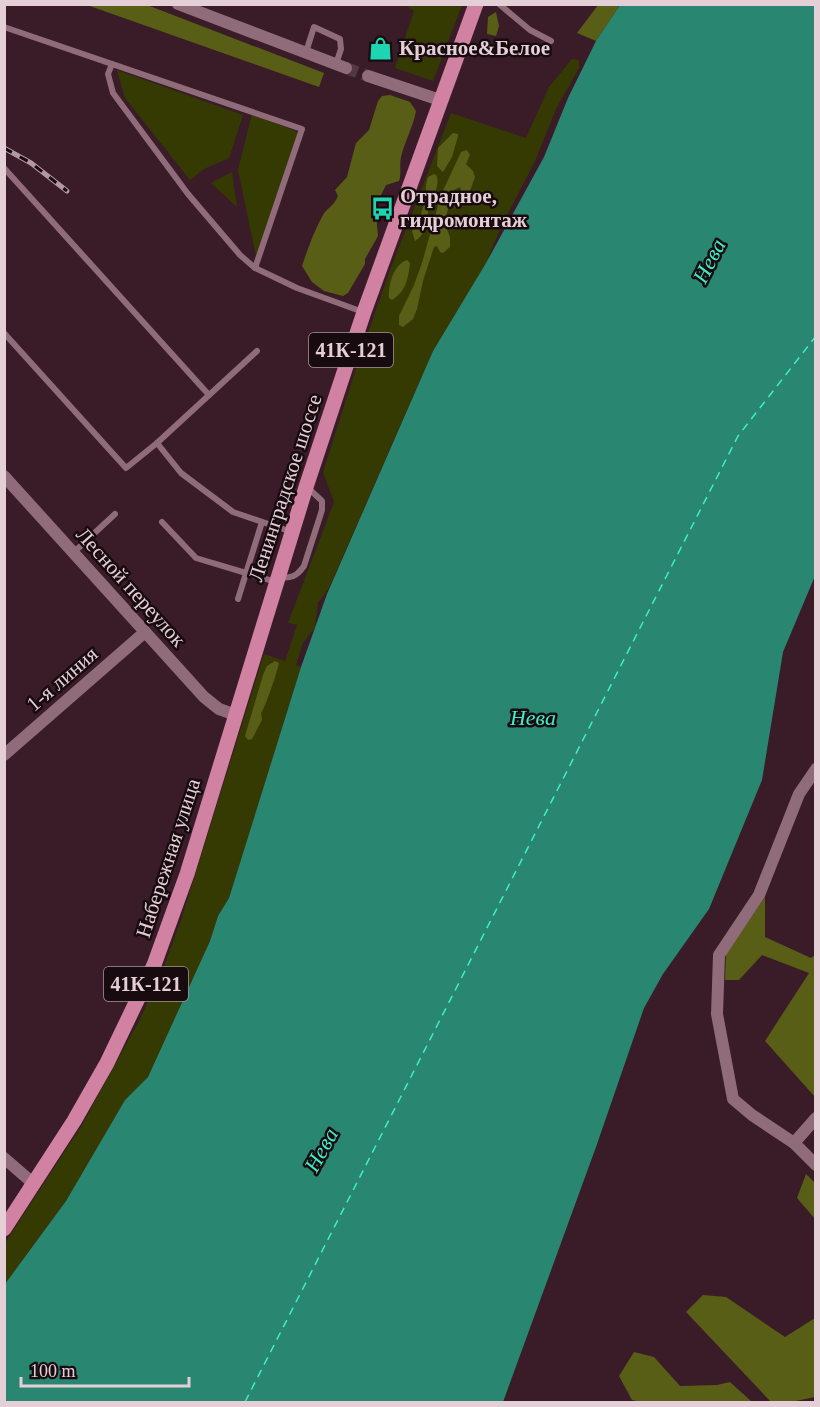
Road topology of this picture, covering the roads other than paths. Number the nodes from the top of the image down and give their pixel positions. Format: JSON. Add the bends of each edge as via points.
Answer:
{"nodes":[{"id":1,"x":178,"y":4,"type":"edge"},
{"id":2,"x":476,"y":4,"type":"edge"},
{"id":3,"x":499,"y":4,"type":"edge"},
{"id":4,"x":4,"y":27,"type":"edge"},
{"id":5,"x":550,"y":41,"type":"dead end"},
{"id":6,"x":305,"y":53,"type":"junction"},
{"id":7,"x":112,"y":64,"type":"junction"},
{"id":8,"x":341,"y":66,"type":"joint"},
{"id":9,"x":368,"y":76,"type":"tunnel mouth"},
{"id":10,"x":440,"y":100,"type":"junction"},
{"id":11,"x":4,"y":168,"type":"edge"},
{"id":12,"x":255,"y":268,"type":"junction"},
{"id":13,"x":364,"y":312,"type":"junction"},
{"id":14,"x":4,"y":333,"type":"edge"},
{"id":15,"x":257,"y":351,"type":"dead end"},
{"id":16,"x":209,"y":394,"type":"junction"},
{"id":17,"x":157,"y":443,"type":"junction"},
{"id":18,"x":4,"y":476,"type":"edge"},
{"id":19,"x":306,"y":487,"type":"junction"},
{"id":20,"x":115,"y":514,"type":"dead end"},
{"id":21,"x":162,"y":522,"type":"dead end"},
{"id":22,"x":262,"y":522,"type":"junction"},
{"id":23,"x":292,"y":532,"type":"junction"},
{"id":24,"x":73,"y":553,"type":"junction"},
{"id":25,"x":246,"y":574,"type":"junction"},
{"id":26,"x":278,"y":580,"type":"junction"},
{"id":27,"x":238,"y":598,"type":"dead end"},
{"id":28,"x":146,"y":632,"type":"junction"},
{"id":29,"x":236,"y":715,"type":"junction"},
{"id":30,"x":4,"y":755,"type":"edge"},
{"id":31,"x":816,"y":769,"type":"edge"},
{"id":32,"x":816,"y":1118,"type":"edge"},
{"id":33,"x":794,"y":1143,"type":"junction"},
{"id":34,"x":4,"y":1158,"type":"edge"},
{"id":35,"x":816,"y":1165,"type":"edge"},
{"id":36,"x":34,"y":1184,"type":"junction"},
{"id":37,"x":4,"y":1229,"type":"edge"}],
"edges":[{"from":1,"to":6,"type":"street"},
{"from":2,"to":10,"type":"main road","name":"Ленинградское шоссе","number":"41К-121"},
{"from":3,"to":5,"type":"lane"},
{"from":4,"to":7,"type":"lane"},
{"from":6,"to":8,"type":"street"},
{"from":6,"to":8,"type":"lane","via":[[314,27],[340,39]]},
{"from":7,"to":12,"type":"lane","via":[[108,74],[113,93],[188,194]]},
{"from":7,"to":12,"type":"lane","via":[[302,129]]},
{"from":9,"to":10,"type":"street"},
{"from":10,"to":13,"type":"main road","name":"Ленинградское шоссе","number":"41К-121"},
{"from":11,"to":16,"type":"lane"},
{"from":12,"to":13,"type":"lane"},
{"from":13,"to":19,"type":"main road","name":"Ленинградское шоссе","number":"41К-121"},
{"from":14,"to":17,"type":"lane","via":[[126,468]]},
{"from":15,"to":16,"type":"lane"},
{"from":16,"to":17,"type":"lane"},
{"from":17,"to":22,"type":"lane","via":[[181,473],[233,512]]},
{"from":18,"to":24,"type":"street","name":"Лесной переулок"},
{"from":19,"to":23,"type":"main road","name":"Ленинградское шоссе","number":"41К-121"},
{"from":19,"to":26,"type":"lane","via":[[322,501],[322,510],[304,566],[289,579]]},
{"from":20,"to":24,"type":"lane"},
{"from":21,"to":25,"type":"lane","via":[[196,558]]},
{"from":22,"to":23,"type":"lane"},
{"from":22,"to":25,"type":"lane"},
{"from":23,"to":26,"type":"main road","name":"Ленинградское шоссе","number":"41К-121"},
{"from":24,"to":28,"type":"street","name":"Лесной переулок"},
{"from":25,"to":26,"type":"lane"},
{"from":25,"to":27,"type":"lane"},
{"from":26,"to":29,"type":"main road","name":"Ленинградское шоссе","number":"41К-121"},
{"from":28,"to":29,"type":"street","name":"Лесной переулок","via":[[204,697],[219,709]]},
{"from":28,"to":30,"type":"street","name":"1-я линия"},
{"from":29,"to":36,"type":"main road","name":"Набережная улица","number":"41К-121","via":[[154,966],[107,1063]]},
{"from":31,"to":33,"type":"street","via":[[799,794],[759,895],[719,955],[717,1014],[733,1099]]},
{"from":32,"to":33,"type":"street"},
{"from":33,"to":35,"type":"street"},
{"from":34,"to":36,"type":"street"},
{"from":36,"to":37,"type":"main road","name":"Набережная улица","number":"41К-121"}]}
